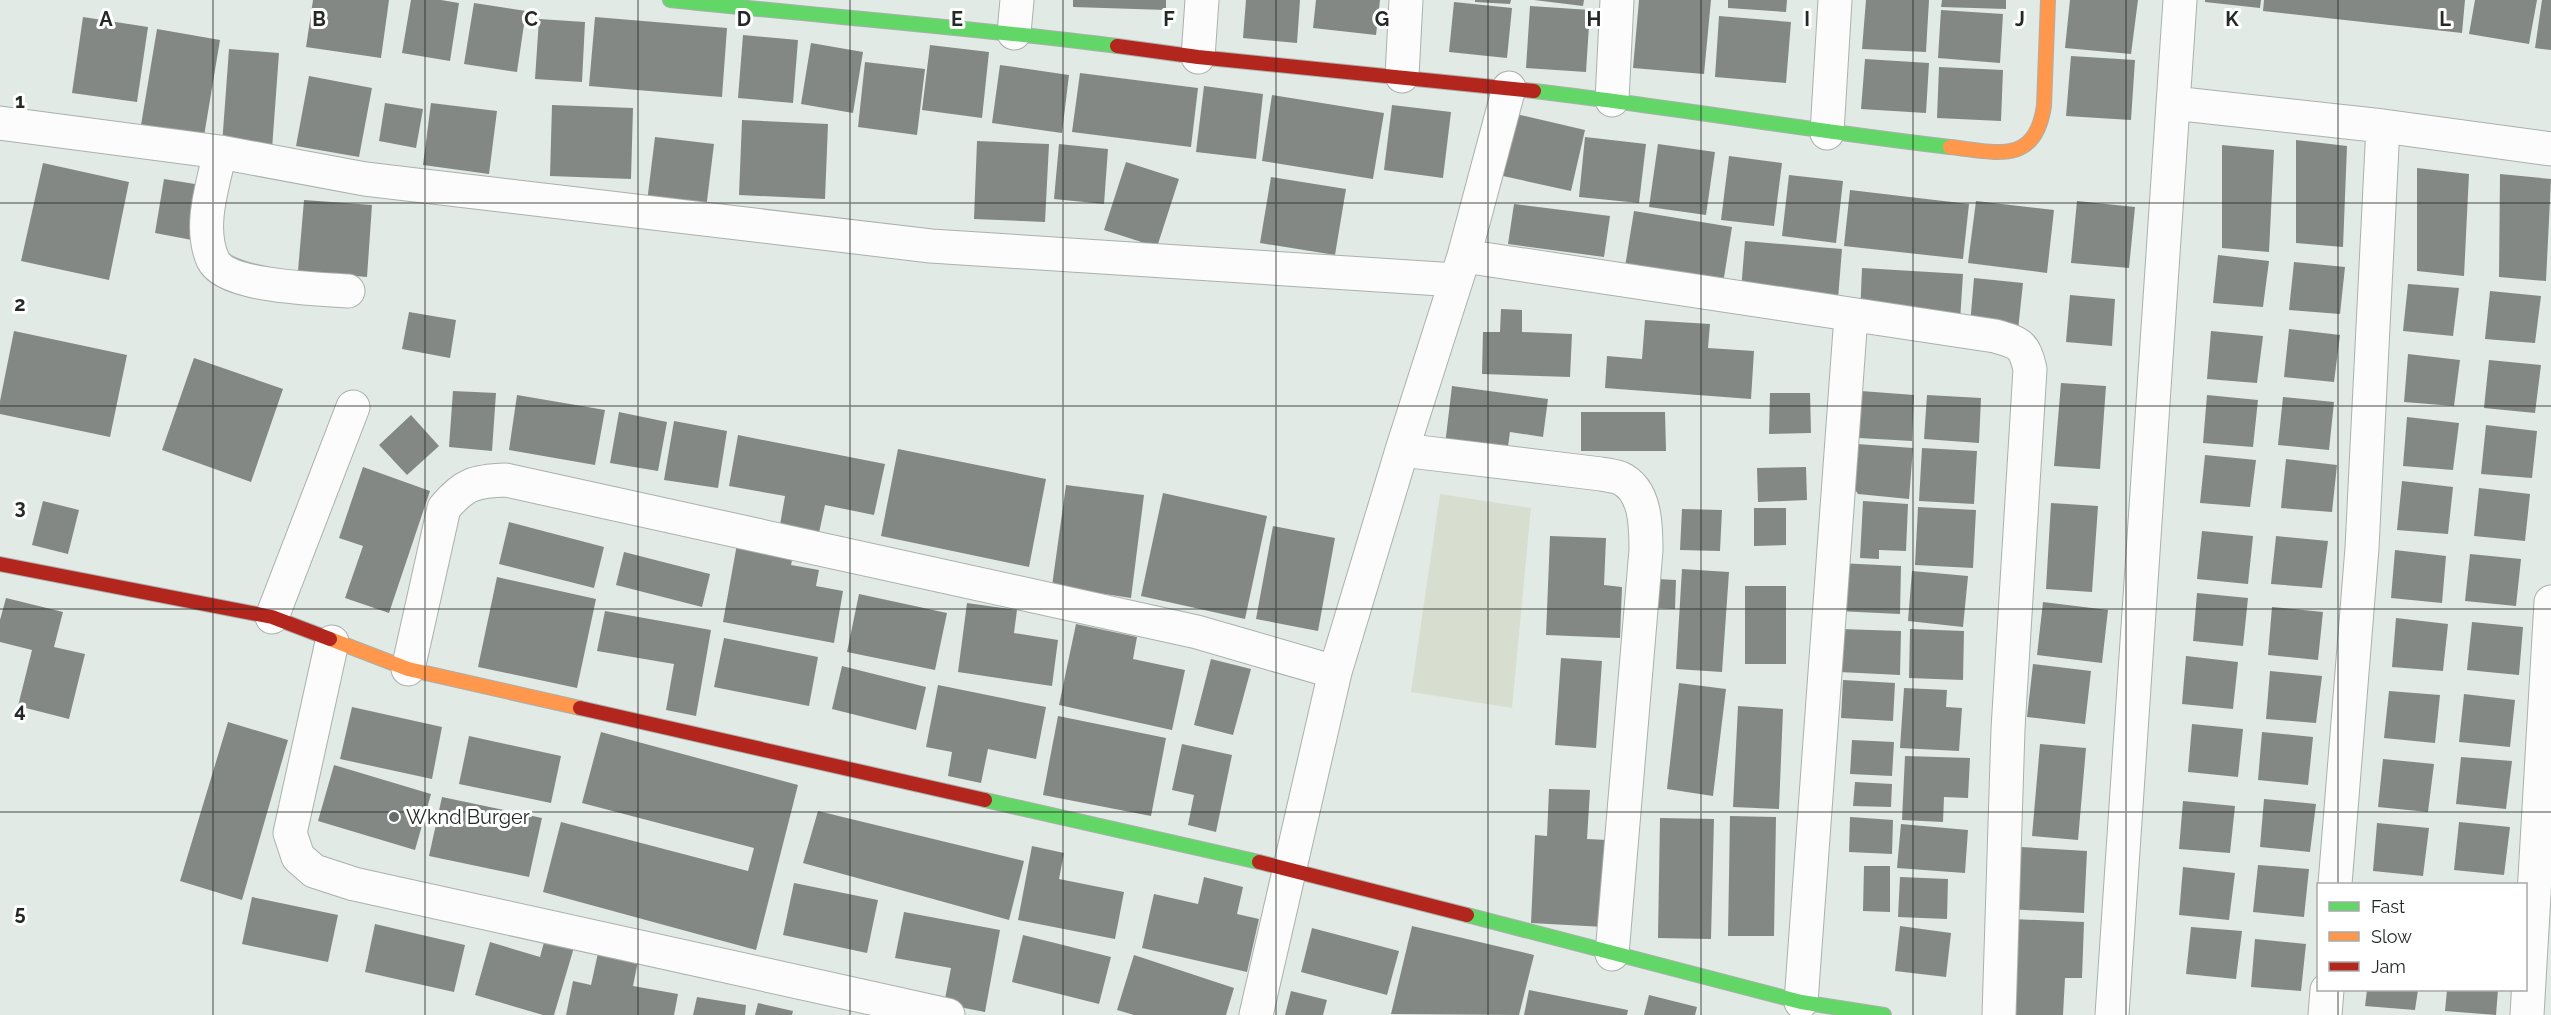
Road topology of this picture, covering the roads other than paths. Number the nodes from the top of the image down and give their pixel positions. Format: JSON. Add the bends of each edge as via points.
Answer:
{"nodes":[{"id":1,"x":669,"y":0,"type":"edge"},
{"id":2,"x":1017,"y":0,"type":"edge"},
{"id":3,"x":1202,"y":0,"type":"edge"},
{"id":4,"x":1407,"y":0,"type":"edge"},
{"id":5,"x":1617,"y":0,"type":"edge"},
{"id":6,"x":1835,"y":0,"type":"edge"},
{"id":7,"x":2048,"y":0,"type":"edge"},
{"id":8,"x":2180,"y":0,"type":"edge"},
{"id":9,"x":844,"y":10,"type":"edge"},
{"id":10,"x":1014,"y":33,"type":"junction"},
{"id":11,"x":1198,"y":57,"type":"junction"},
{"id":12,"x":1402,"y":76,"type":"junction"},
{"id":13,"x":1509,"y":88,"type":"junction"},
{"id":14,"x":1612,"y":100,"type":"junction"},
{"id":15,"x":2173,"y":102,"type":"junction"},
{"id":16,"x":0,"y":123,"type":"edge"},
{"id":17,"x":2384,"y":126,"type":"junction"},
{"id":18,"x":1827,"y":133,"type":"junction"},
{"id":19,"x":2551,"y":149,"type":"edge"},
{"id":20,"x":220,"y":152,"type":"junction"},
{"id":21,"x":1460,"y":268,"type":"junction"},
{"id":22,"x":348,"y":291,"type":"dead end"},
{"id":23,"x":1851,"y":316,"type":"junction"},
{"id":24,"x":353,"y":407,"type":"dead end"},
{"id":25,"x":1402,"y":450,"type":"junction"},
{"id":26,"x":0,"y":564,"type":"edge"},
{"id":27,"x":2551,"y":602,"type":"edge"},
{"id":28,"x":272,"y":617,"type":"junction"},
{"id":29,"x":332,"y":642,"type":"junction"},
{"id":30,"x":408,"y":669,"type":"junction"},
{"id":31,"x":1335,"y":672,"type":"junction"},
{"id":32,"x":1289,"y":869,"type":"junction"},
{"id":33,"x":2335,"y":883,"type":"edge"},
{"id":34,"x":1612,"y":954,"type":"junction"},
{"id":35,"x":2327,"y":991,"type":"edge"},
{"id":36,"x":1801,"y":1002,"type":"junction"},
{"id":37,"x":948,"y":1015,"type":"edge"},
{"id":38,"x":1256,"y":1015,"type":"edge"},
{"id":39,"x":1884,"y":1015,"type":"edge"},
{"id":40,"x":1999,"y":1015,"type":"edge"},
{"id":41,"x":2112,"y":1015,"type":"edge"},
{"id":42,"x":2325,"y":1015,"type":"edge"},
{"id":43,"x":2527,"y":1015,"type":"edge"}],
"edges":[{"from":1,"to":9,"type":"street"},
{"from":2,"to":10,"type":"street"},
{"from":3,"to":11,"type":"street"},
{"from":4,"to":12,"type":"street"},
{"from":5,"to":14,"type":"street"},
{"from":6,"to":18,"type":"street"},
{"from":7,"to":18,"type":"street","via":[[2040,129],[2031,142],[2016,152]]},
{"from":8,"to":15,"type":"street"},
{"from":9,"to":10,"type":"street"},
{"from":10,"to":11,"type":"street"},
{"from":11,"to":12,"type":"street"},
{"from":12,"to":13,"type":"street"},
{"from":13,"to":14,"type":"street"},
{"from":13,"to":21,"type":"street"},
{"from":14,"to":18,"type":"street"},
{"from":15,"to":17,"type":"street"},
{"from":15,"to":41,"type":"street"},
{"from":16,"to":20,"type":"street"},
{"from":17,"to":19,"type":"street"},
{"from":17,"to":33,"type":"street","via":[[2362,548]]},
{"from":20,"to":21,"type":"street","via":[[365,179],[931,246]]},
{"from":20,"to":22,"type":"street","via":[[208,209],[208,243],[214,262],[227,273],[258,283]]},
{"from":21,"to":23,"type":"street"},
{"from":21,"to":25,"type":"street"},
{"from":23,"to":36,"type":"street"},
{"from":23,"to":40,"type":"street","via":[[1995,336],[2016,342],[2026,350],[2030,369],[2008,729]]},
{"from":24,"to":28,"type":"street"},
{"from":25,"to":31,"type":"street"},
{"from":25,"to":34,"type":"street","via":[[1601,474],[1621,479],[1641,506],[1646,550]]},
{"from":26,"to":28,"type":"street"},
{"from":27,"to":43,"type":"street"},
{"from":28,"to":29,"type":"street"},
{"from":29,"to":30,"type":"street"},
{"from":29,"to":37,"type":"street","via":[[290,833],[298,857],[314,871],[354,884]]},
{"from":30,"to":31,"type":"street","via":[[444,508],[458,492],[478,481],[506,480],[1197,632]]},
{"from":30,"to":32,"type":"street"},
{"from":31,"to":32,"type":"street"},
{"from":32,"to":34,"type":"street"},
{"from":32,"to":38,"type":"street"},
{"from":34,"to":36,"type":"street"},
{"from":35,"to":42,"type":"street"},
{"from":36,"to":39,"type":"street"}]}
